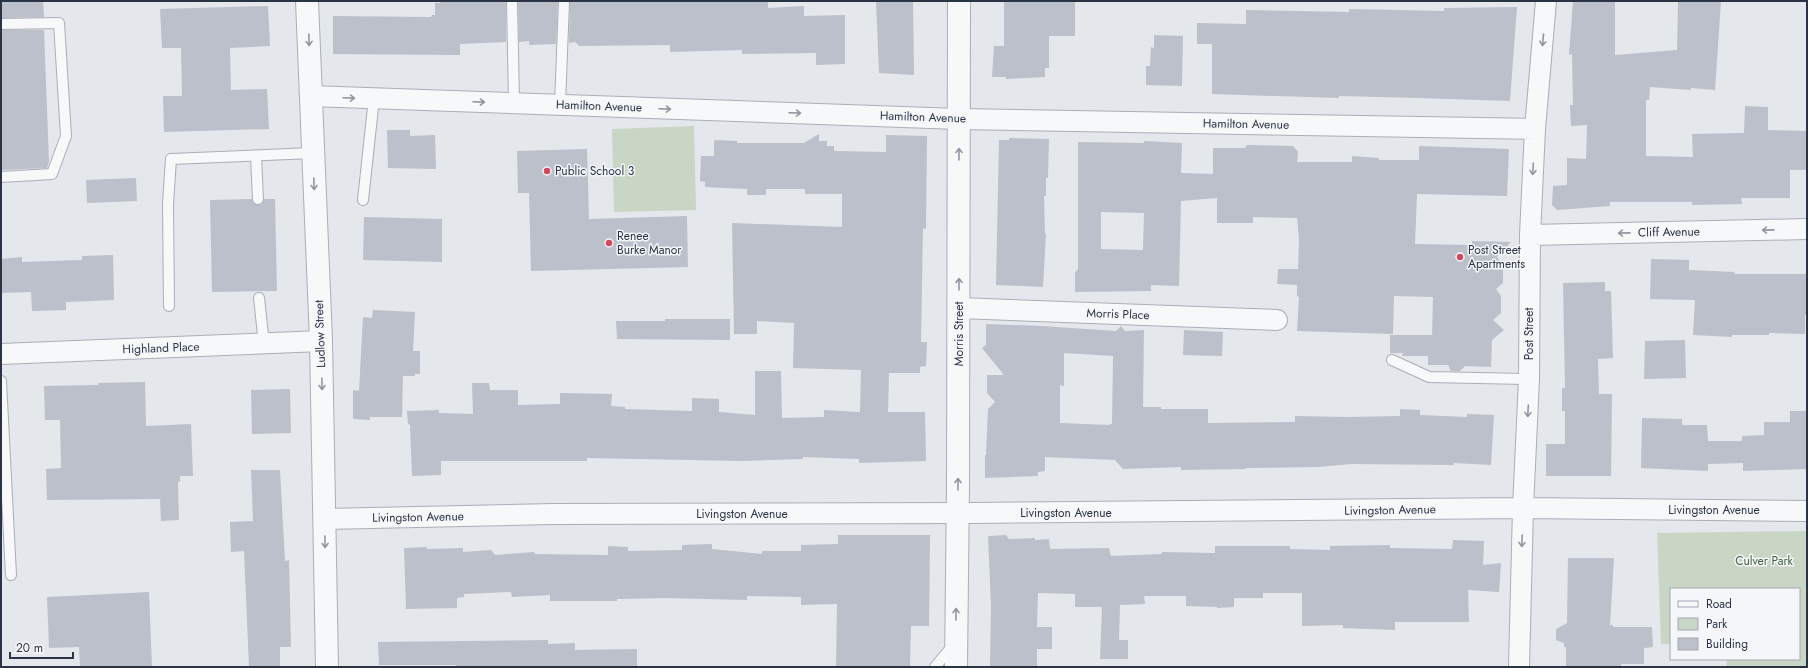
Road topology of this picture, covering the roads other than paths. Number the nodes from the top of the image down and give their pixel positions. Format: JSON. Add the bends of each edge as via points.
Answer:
{"nodes":[{"id":1,"x":307,"y":1,"type":"edge"},
{"id":2,"x":512,"y":1,"type":"edge"},
{"id":3,"x":564,"y":1,"type":"edge"},
{"id":4,"x":959,"y":1,"type":"edge"},
{"id":5,"x":1546,"y":1,"type":"edge"},
{"id":6,"x":1,"y":24,"type":"edge"},
{"id":7,"x":310,"y":96,"type":"junction"},
{"id":8,"x":374,"y":98,"type":"junction"},
{"id":9,"x":514,"y":104,"type":"junction"},
{"id":10,"x":560,"y":105,"type":"junction"},
{"id":11,"x":959,"y":119,"type":"junction"},
{"id":12,"x":1535,"y":129,"type":"junction"},
{"id":13,"x":313,"y":153,"type":"junction"},
{"id":14,"x":256,"y":156,"type":"junction"},
{"id":15,"x":1,"y":177,"type":"edge"},
{"id":16,"x":258,"y":199,"type":"dead end"},
{"id":17,"x":364,"y":200,"type":"dead end"},
{"id":18,"x":1807,"y":229,"type":"edge"},
{"id":19,"x":1530,"y":234,"type":"junction"},
{"id":20,"x":259,"y":298,"type":"dead end"},
{"id":21,"x":169,"y":306,"type":"dead end"},
{"id":22,"x":959,"y":308,"type":"junction"},
{"id":23,"x":1277,"y":320,"type":"dead end"},
{"id":24,"x":321,"y":341,"type":"junction"},
{"id":25,"x":264,"y":344,"type":"junction"},
{"id":26,"x":1,"y":354,"type":"edge"},
{"id":27,"x":1392,"y":360,"type":"dead end"},
{"id":28,"x":1529,"y":379,"type":"junction"},
{"id":29,"x":1,"y":381,"type":"edge"},
{"id":30,"x":1523,"y":508,"type":"junction"},
{"id":31,"x":1807,"y":511,"type":"edge"},
{"id":32,"x":958,"y":513,"type":"junction"},
{"id":33,"x":325,"y":520,"type":"junction"},
{"id":34,"x":10,"y":575,"type":"dead end"},
{"id":35,"x":956,"y":641,"type":"junction"},
{"id":36,"x":327,"y":667,"type":"edge"},
{"id":37,"x":935,"y":667,"type":"edge"},
{"id":38,"x":956,"y":667,"type":"edge"},
{"id":39,"x":1518,"y":667,"type":"edge"}],
"edges":[{"from":1,"to":7,"type":"street","name":"Ludlow Street","one_way":true},
{"from":2,"to":9,"type":"lane"},
{"from":3,"to":10,"type":"lane"},
{"from":4,"to":11,"type":"street","name":"Morris Street"},
{"from":5,"to":12,"type":"street","name":"Post Street","one_way":true},
{"from":6,"to":15,"type":"lane","via":[[59,23],[66,136],[52,174]]},
{"from":7,"to":8,"type":"street","name":"Hamilton Avenue","one_way":true},
{"from":7,"to":13,"type":"street","name":"Ludlow Street"},
{"from":8,"to":9,"type":"street","name":"Hamilton Avenue","one_way":true},
{"from":8,"to":17,"type":"lane"},
{"from":9,"to":10,"type":"street","name":"Hamilton Avenue"},
{"from":10,"to":11,"type":"street","name":"Hamilton Avenue","one_way":true},
{"from":11,"to":12,"type":"street","name":"Hamilton Avenue"},
{"from":22,"to":11,"type":"street","name":"Morris Street","one_way":true},
{"from":12,"to":19,"type":"street","name":"Post Street","one_way":true},
{"from":13,"to":14,"type":"lane"},
{"from":13,"to":24,"type":"street","name":"Ludlow Street","one_way":true},
{"from":14,"to":16,"type":"lane"},
{"from":14,"to":21,"type":"lane","via":[[171,159],[168,204]]},
{"from":18,"to":19,"type":"street","name":"Cliff Avenue","one_way":true},
{"from":19,"to":28,"type":"street","name":"Post Street"},
{"from":20,"to":25,"type":"lane"},
{"from":22,"to":23,"type":"street","name":"Morris Place"},
{"from":32,"to":22,"type":"street","name":"Morris Street","one_way":true},
{"from":24,"to":25,"type":"street","name":"Highland Place"},
{"from":24,"to":33,"type":"street","name":"Ludlow Street","one_way":true},
{"from":25,"to":26,"type":"street","name":"Highland Place"},
{"from":27,"to":28,"type":"lane","via":[[1429,376]]},
{"from":28,"to":30,"type":"street","name":"Post Street","one_way":true},
{"from":29,"to":34,"type":"lane"},
{"from":30,"to":31,"type":"street","name":"Livingston Avenue"},
{"from":30,"to":32,"type":"street","name":"Livingston Avenue"},
{"from":30,"to":39,"type":"street","name":"Post Street","one_way":true},
{"from":32,"to":33,"type":"street","name":"Livingston Avenue","via":[[553,514]]},
{"from":35,"to":32,"type":"street","name":"Morris Street","one_way":true},
{"from":33,"to":36,"type":"street","name":"Ludlow Street","one_way":true},
{"from":35,"to":37,"type":"lane"},
{"from":35,"to":38,"type":"street","name":"Morris Street"}]}
